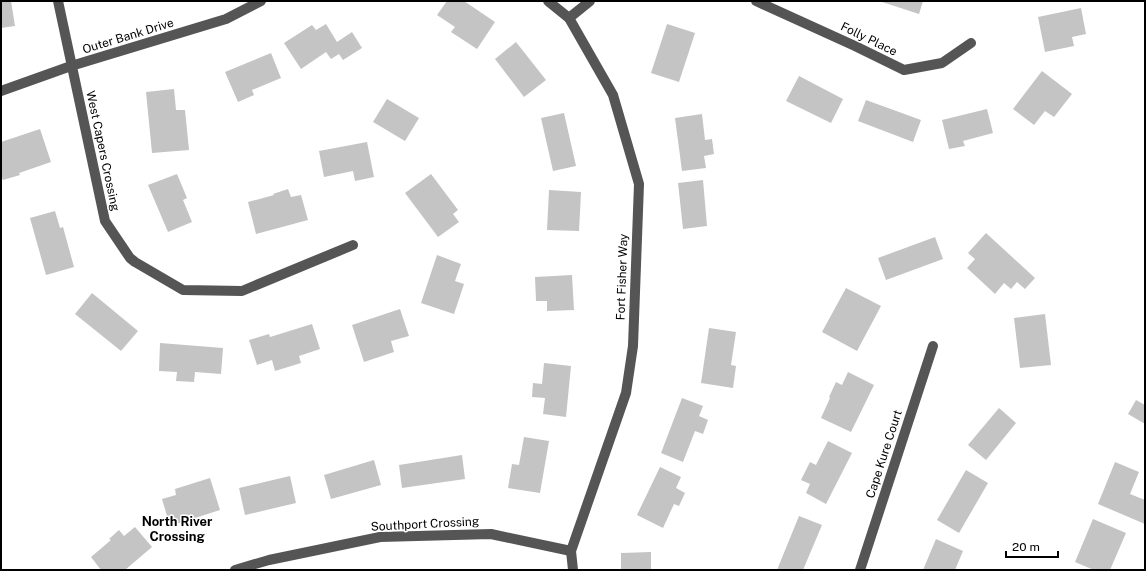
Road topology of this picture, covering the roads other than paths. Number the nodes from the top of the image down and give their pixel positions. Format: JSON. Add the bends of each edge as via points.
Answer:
{"nodes":[{"id":1,"x":58,"y":1,"type":"edge"},
{"id":2,"x":261,"y":1,"type":"edge"},
{"id":3,"x":548,"y":1,"type":"edge"},
{"id":4,"x":590,"y":1,"type":"edge"},
{"id":5,"x":756,"y":1,"type":"edge"},
{"id":6,"x":569,"y":18,"type":"junction"},
{"id":7,"x":971,"y":43,"type":"dead end"},
{"id":8,"x":71,"y":66,"type":"junction"},
{"id":9,"x":1,"y":91,"type":"edge"},
{"id":10,"x":353,"y":245,"type":"dead end"},
{"id":11,"x":933,"y":346,"type":"dead end"},
{"id":12,"x":571,"y":551,"type":"junction"},
{"id":13,"x":235,"y":570,"type":"edge"},
{"id":14,"x":573,"y":570,"type":"edge"},
{"id":15,"x":860,"y":570,"type":"edge"}],
"edges":[{"from":1,"to":8,"type":"street","name":"West Capers Crossing"},
{"from":2,"to":8,"type":"street","name":"Outer Bank Drive","via":[[226,19]]},
{"from":3,"to":6,"type":"street","name":"Fort Fisher Way"},
{"from":4,"to":6,"type":"street"},
{"from":5,"to":7,"type":"street","name":"Folly Place","via":[[904,70],[942,63]]},
{"from":6,"to":12,"type":"street","name":"Fort Fisher Way","via":[[613,95],[639,184],[633,346],[626,393]]},
{"from":8,"to":9,"type":"street","name":"Outer Bank Drive"},
{"from":8,"to":10,"type":"street","name":"West Capers Crossing","via":[[105,221],[135,262],[183,290],[242,291]]},
{"from":11,"to":15,"type":"street","name":"Cape Kure Court"},
{"from":12,"to":13,"type":"street","name":"Southport Crossing","via":[[491,534],[380,537],[269,560]]},
{"from":12,"to":14,"type":"street","name":"Fort Fisher Way"}]}
